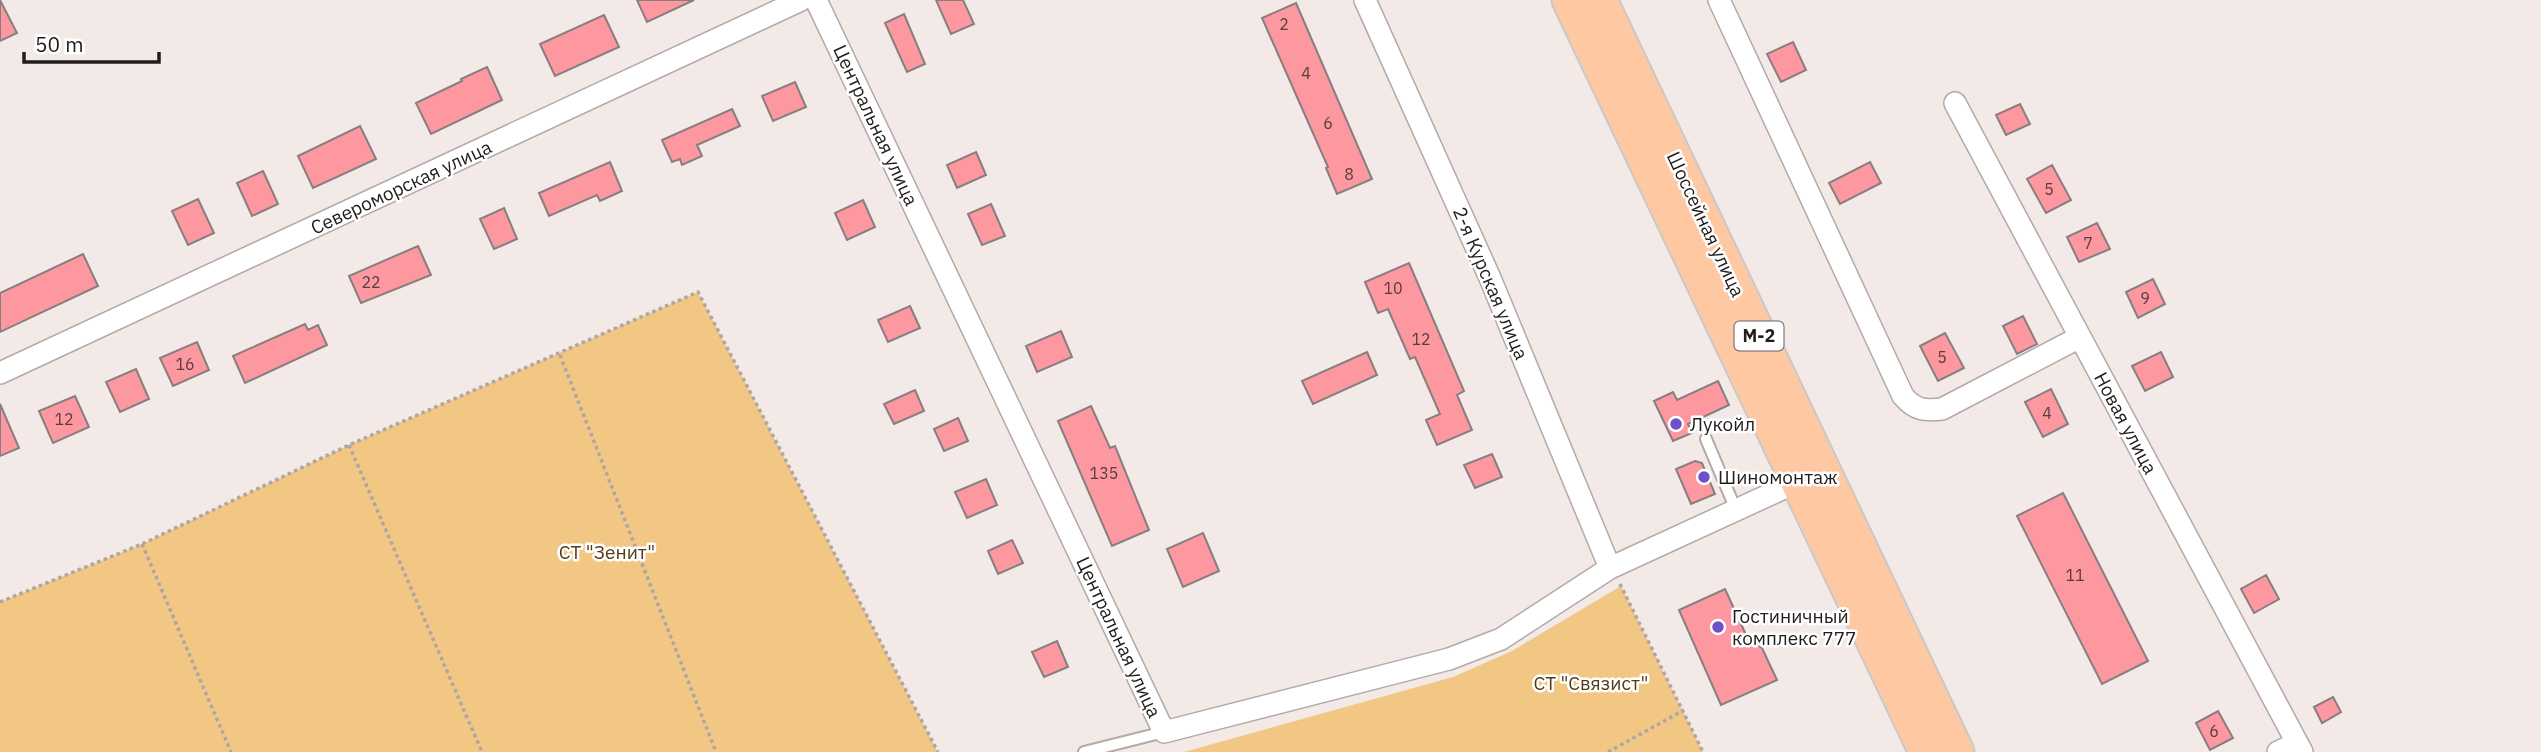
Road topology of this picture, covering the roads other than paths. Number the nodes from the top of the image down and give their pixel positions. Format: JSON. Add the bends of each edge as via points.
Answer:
{"nodes":[{"id":1,"x":801,"y":0,"type":"edge"},
{"id":2,"x":816,"y":0,"type":"edge"},
{"id":3,"x":1365,"y":0,"type":"edge"},
{"id":4,"x":1569,"y":0,"type":"edge"},
{"id":5,"x":1600,"y":0,"type":"edge"},
{"id":6,"x":1719,"y":0,"type":"edge"},
{"id":7,"x":1955,"y":103,"type":"dead end"},
{"id":8,"x":2080,"y":337,"type":"junction"},
{"id":9,"x":0,"y":373,"type":"edge"},
{"id":10,"x":1706,"y":439,"type":"dead end"},
{"id":11,"x":1797,"y":482,"type":"junction"},
{"id":12,"x":1736,"y":510,"type":"junction"},
{"id":13,"x":1610,"y":568,"type":"junction"},
{"id":14,"x":1164,"y":732,"type":"junction"},
{"id":15,"x":2292,"y":749,"type":"edge"},
{"id":16,"x":1084,"y":752,"type":"edge"},
{"id":17,"x":1926,"y":752,"type":"edge"},
{"id":18,"x":1957,"y":752,"type":"edge"}],
"edges":[{"from":1,"to":9,"type":"street","name":"Североморская улица"},
{"from":2,"to":14,"type":"street","name":"Центральная улица"},
{"from":3,"to":13,"type":"street","name":"2-я Курская улица","via":[[1490,278]]},
{"from":4,"to":11,"type":"highway","name":"Шоссейная улица","number":"М-2"},
{"from":5,"to":18,"type":"highway","name":"Шоссейная улица","number":"М-2"},
{"from":6,"to":8,"type":"street","via":[[1912,407],[1942,409]]},
{"from":7,"to":8,"type":"street","name":"Новая улица"},
{"from":8,"to":15,"type":"street","name":"Новая улица"},
{"from":10,"to":12,"type":"lane"},
{"from":11,"to":12,"type":"street","name":"Центральная улица"},
{"from":11,"to":17,"type":"highway","name":"Шоссейная улица","number":"М-2"},
{"from":12,"to":13,"type":"street","name":"Центральная улица"},
{"from":13,"to":14,"type":"street","name":"Центральная улица","via":[[1501,639],[1449,659]]},
{"from":14,"to":16,"type":"lane"}]}
